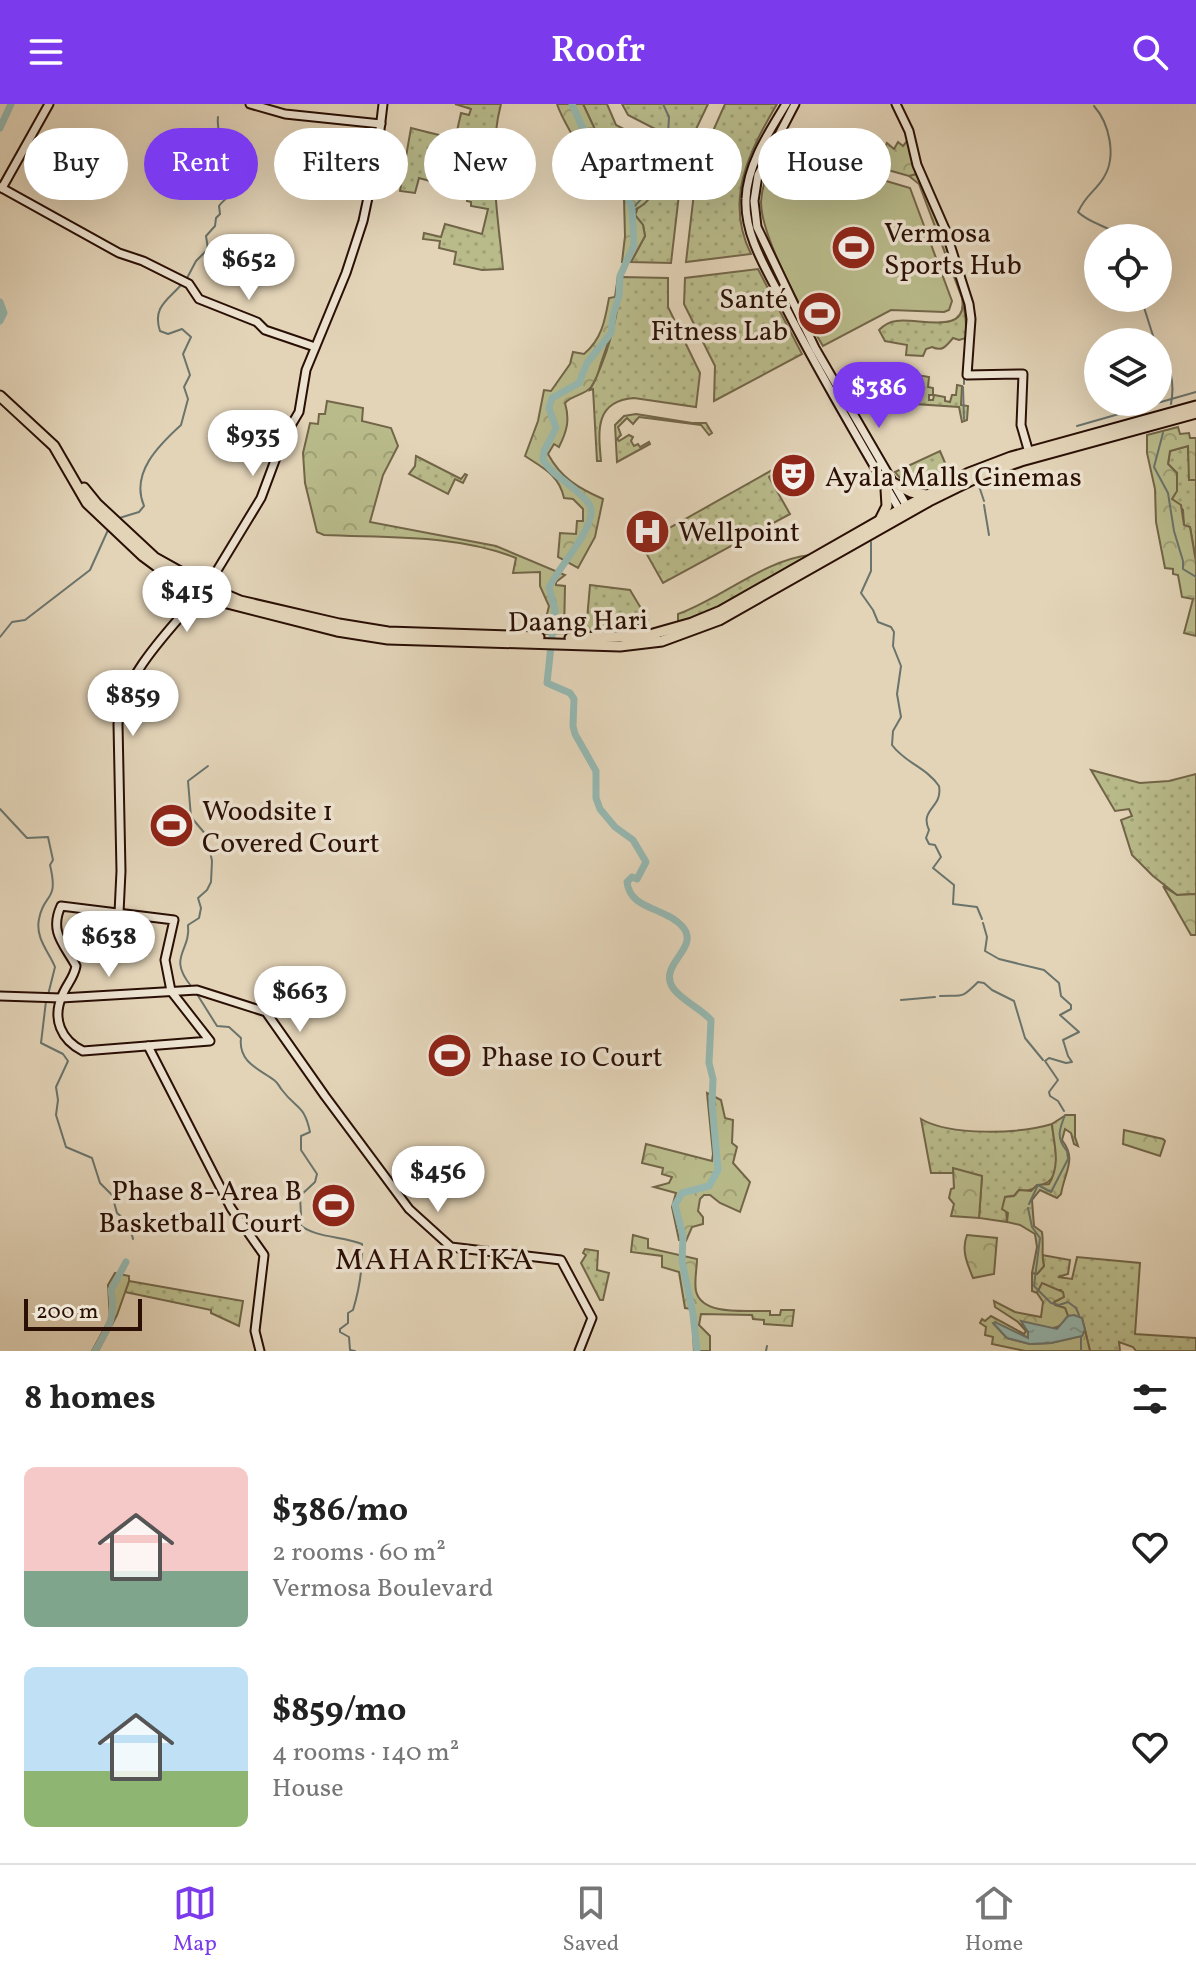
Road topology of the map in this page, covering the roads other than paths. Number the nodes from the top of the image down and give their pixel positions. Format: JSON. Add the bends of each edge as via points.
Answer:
{"nodes":[{"id":1,"x":49,"y":104,"type":"edge"},
{"id":2,"x":250,"y":104,"type":"edge"},
{"id":3,"x":383,"y":104,"type":"edge"},
{"id":4,"x":786,"y":104,"type":"edge"},
{"id":5,"x":795,"y":104,"type":"edge"},
{"id":6,"x":896,"y":104,"type":"edge"},
{"id":7,"x":381,"y":124,"type":"junction"},
{"id":8,"x":1,"y":188,"type":"edge"},
{"id":9,"x":315,"y":347,"type":"junction"},
{"id":10,"x":1,"y":394,"type":"edge"},
{"id":11,"x":1196,"y":406,"type":"edge"},
{"id":12,"x":1196,"y":413,"type":"edge"},
{"id":13,"x":1030,"y":455,"type":"junction"},
{"id":14,"x":889,"y":486,"type":"junction"},
{"id":15,"x":926,"y":495,"type":"junction"},
{"id":16,"x":905,"y":511,"type":"junction"},
{"id":17,"x":879,"y":521,"type":"junction"},
{"id":18,"x":205,"y":590,"type":"junction"},
{"id":19,"x":560,"y":640,"type":"junction"},
{"id":20,"x":119,"y":913,"type":"junction"},
{"id":21,"x":171,"y":991,"type":"junction"},
{"id":22,"x":0,"y":996,"type":"edge"},
{"id":23,"x":61,"y":998,"type":"junction"},
{"id":24,"x":148,"y":1046,"type":"junction"},
{"id":25,"x":260,"y":1351,"type":"edge"},
{"id":26,"x":579,"y":1351,"type":"edge"}],
"edges":[{"from":1,"to":8,"type":"main road"},
{"from":2,"to":7,"type":"main road","via":[[285,114]]},
{"from":3,"to":7,"type":"main road"},
{"from":4,"to":14,"type":"main road","via":[[751,172],[749,229],[809,353]]},
{"from":5,"to":14,"type":"main road","via":[[756,181],[757,227]]},
{"from":6,"to":13,"type":"main road","via":[[969,304],[967,375],[1023,374],[1021,425]]},
{"from":7,"to":9,"type":"main road","via":[[357,242]]},
{"from":8,"to":9,"type":"main road","via":[[124,256],[185,282],[199,299]]},
{"from":9,"to":18,"type":"main road","via":[[299,412],[268,481]]},
{"from":10,"to":18,"type":"main road","name":"Daang Hari","via":[[63,449],[87,493],[118,528]]},
{"from":11,"to":13,"type":"main road","name":"Daang Hari"},
{"from":12,"to":13,"type":"main road","name":"Daang Hari"},
{"from":13,"to":15,"type":"main road","name":"Daang Hari","via":[[969,473]]},
{"from":13,"to":16,"type":"main road","name":"Daang Hari"},
{"from":14,"to":15,"type":"main road"},
{"from":14,"to":16,"type":"main road"},
{"from":14,"to":17,"type":"main road"},
{"from":15,"to":16,"type":"main road","name":"Daang Hari"},
{"from":16,"to":17,"type":"main road","name":"Daang Hari"},
{"from":16,"to":19,"type":"main road","name":"Daang Hari","via":[[694,631],[641,644]]},
{"from":17,"to":19,"type":"main road","name":"Daang Hari","via":[[692,623],[646,636]]},
{"from":18,"to":19,"type":"main road","name":"Daang Hari","via":[[242,608],[358,636],[431,642]]},
{"from":18,"to":20,"type":"main road","via":[[142,666],[121,704]]},
{"from":20,"to":21,"type":"main road","via":[[174,920],[165,960]]},
{"from":20,"to":23,"type":"main road","via":[[61,906],[57,935],[76,966]]},
{"from":21,"to":23,"type":"main road"},
{"from":21,"to":24,"type":"main road","via":[[210,1041]]},
{"from":21,"to":26,"type":"main road","via":[[194,990],[266,1012],[409,1209],[451,1247],[561,1260],[592,1318]]},
{"from":22,"to":23,"type":"main road"},
{"from":23,"to":24,"type":"main road","via":[[60,1030],[83,1051]]},
{"from":24,"to":25,"type":"main road","via":[[231,1208],[264,1255],[255,1331]]}]}
